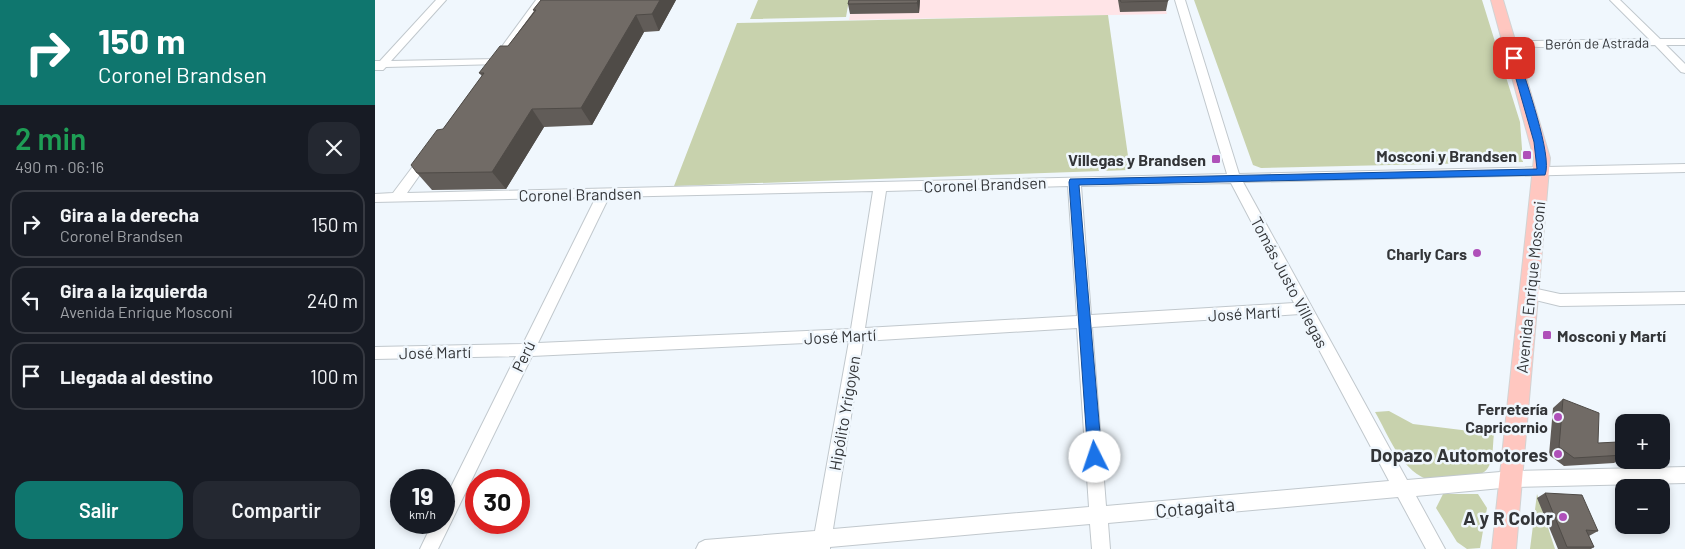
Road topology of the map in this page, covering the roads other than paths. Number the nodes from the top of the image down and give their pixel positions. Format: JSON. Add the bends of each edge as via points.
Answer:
{"nodes":[{"id":1,"x":441,"y":0,"type":"edge"},
{"id":2,"x":541,"y":0,"type":"edge"},
{"id":3,"x":1180,"y":0,"type":"edge"},
{"id":4,"x":1497,"y":0,"type":"edge"},
{"id":5,"x":1615,"y":0,"type":"edge"},
{"id":6,"x":1509,"y":41,"type":"junction"},
{"id":7,"x":1657,"y":42,"type":"junction"},
{"id":8,"x":1685,"y":42,"type":"edge"},
{"id":9,"x":379,"y":64,"type":"edge"},
{"id":10,"x":1685,"y":70,"type":"edge"},
{"id":11,"x":375,"y":73,"type":"edge"},
{"id":12,"x":431,"y":150,"type":"edge"},
{"id":13,"x":1685,"y":168,"type":"edge"},
{"id":14,"x":1542,"y":172,"type":"junction"},
{"id":15,"x":1234,"y":177,"type":"junction"},
{"id":16,"x":1074,"y":182,"type":"junction"},
{"id":17,"x":880,"y":187,"type":"junction"},
{"id":18,"x":604,"y":194,"type":"junction"},
{"id":19,"x":375,"y":198,"type":"edge"},
{"id":20,"x":396,"y":198,"type":"junction"},
{"id":21,"x":1527,"y":293,"type":"junction"},
{"id":22,"x":1685,"y":298,"type":"edge"},
{"id":23,"x":1304,"y":308,"type":"junction"},
{"id":24,"x":1086,"y":321,"type":"junction"},
{"id":25,"x":857,"y":335,"type":"junction"},
{"id":26,"x":526,"y":350,"type":"junction"},
{"id":27,"x":375,"y":353,"type":"edge"},
{"id":28,"x":1685,"y":474,"type":"edge"},
{"id":29,"x":1512,"y":479,"type":"junction"},
{"id":30,"x":1401,"y":489,"type":"junction"},
{"id":31,"x":455,"y":496,"type":"edge"},
{"id":32,"x":1099,"y":516,"type":"junction"},
{"id":33,"x":436,"y":534,"type":"edge"},
{"id":34,"x":821,"y":545,"type":"edge"},
{"id":35,"x":429,"y":549,"type":"edge"},
{"id":36,"x":705,"y":549,"type":"edge"},
{"id":37,"x":1101,"y":549,"type":"edge"},
{"id":38,"x":1436,"y":549,"type":"edge"},
{"id":39,"x":1504,"y":549,"type":"edge"}],
"edges":[{"from":1,"to":9,"type":"street"},
{"from":2,"to":9,"type":"street","via":[[493,66]]},
{"from":3,"to":15,"type":"street","name":"Tomás Justo Villegas"},
{"from":4,"to":6,"type":"main road","name":"Avenida Enrique Mosconi"},
{"from":5,"to":7,"type":"street"},
{"from":6,"to":7,"type":"street","name":"Berón de Astrada","via":[[1533,44]]},
{"from":6,"to":14,"type":"main road","name":"Avenida Enrique Mosconi","via":[[1539,142]]},
{"from":7,"to":8,"type":"street","name":"Berón de Astrada"},
{"from":7,"to":10,"type":"street"},
{"from":9,"to":11,"type":"street"},
{"from":12,"to":20,"type":"street"},
{"from":13,"to":14,"type":"street","name":"Coronel Brandsen"},
{"from":14,"to":15,"type":"street","name":"Coronel Brandsen"},
{"from":14,"to":21,"type":"main road","name":"Avenida Enrique Mosconi"},
{"from":15,"to":16,"type":"street","name":"Coronel Brandsen"},
{"from":15,"to":23,"type":"street","name":"Tomás Justo Villegas"},
{"from":16,"to":17,"type":"street","name":"Coronel Brandsen"},
{"from":16,"to":24,"type":"street"},
{"from":17,"to":18,"type":"street","name":"Coronel Brandsen"},
{"from":17,"to":25,"type":"street","name":"Hipólito Yrigoyen"},
{"from":18,"to":20,"type":"street","name":"Coronel Brandsen"},
{"from":18,"to":26,"type":"street","name":"Perú"},
{"from":19,"to":20,"type":"street","name":"Coronel Brandsen"},
{"from":21,"to":22,"type":"street","via":[[1560,300]]},
{"from":21,"to":29,"type":"main road","name":"Avenida Enrique Mosconi"},
{"from":23,"to":24,"type":"street","name":"José Martí"},
{"from":23,"to":30,"type":"street","name":"Tomás Justo Villegas"},
{"from":24,"to":25,"type":"street","name":"José Martí"},
{"from":24,"to":32,"type":"street"},
{"from":25,"to":26,"type":"street","name":"José Martí"},
{"from":25,"to":34,"type":"street","name":"Hipólito Yrigoyen"},
{"from":26,"to":27,"type":"street","name":"José Martí"},
{"from":26,"to":31,"type":"street","name":"Perú"},
{"from":28,"to":29,"type":"street","name":"Cotagaita"},
{"from":29,"to":30,"type":"street","name":"Cotagaita"},
{"from":29,"to":39,"type":"main road","name":"Avenida Enrique Mosconi"},
{"from":30,"to":32,"type":"street","name":"Cotagaita"},
{"from":30,"to":38,"type":"street","name":"Tomás Justo Villegas"},
{"from":32,"to":34,"type":"street","name":"Cotagaita"},
{"from":32,"to":37,"type":"street"},
{"from":33,"to":35,"type":"street","name":"Perú"},
{"from":34,"to":36,"type":"street","name":"Cotagaita"}]}
